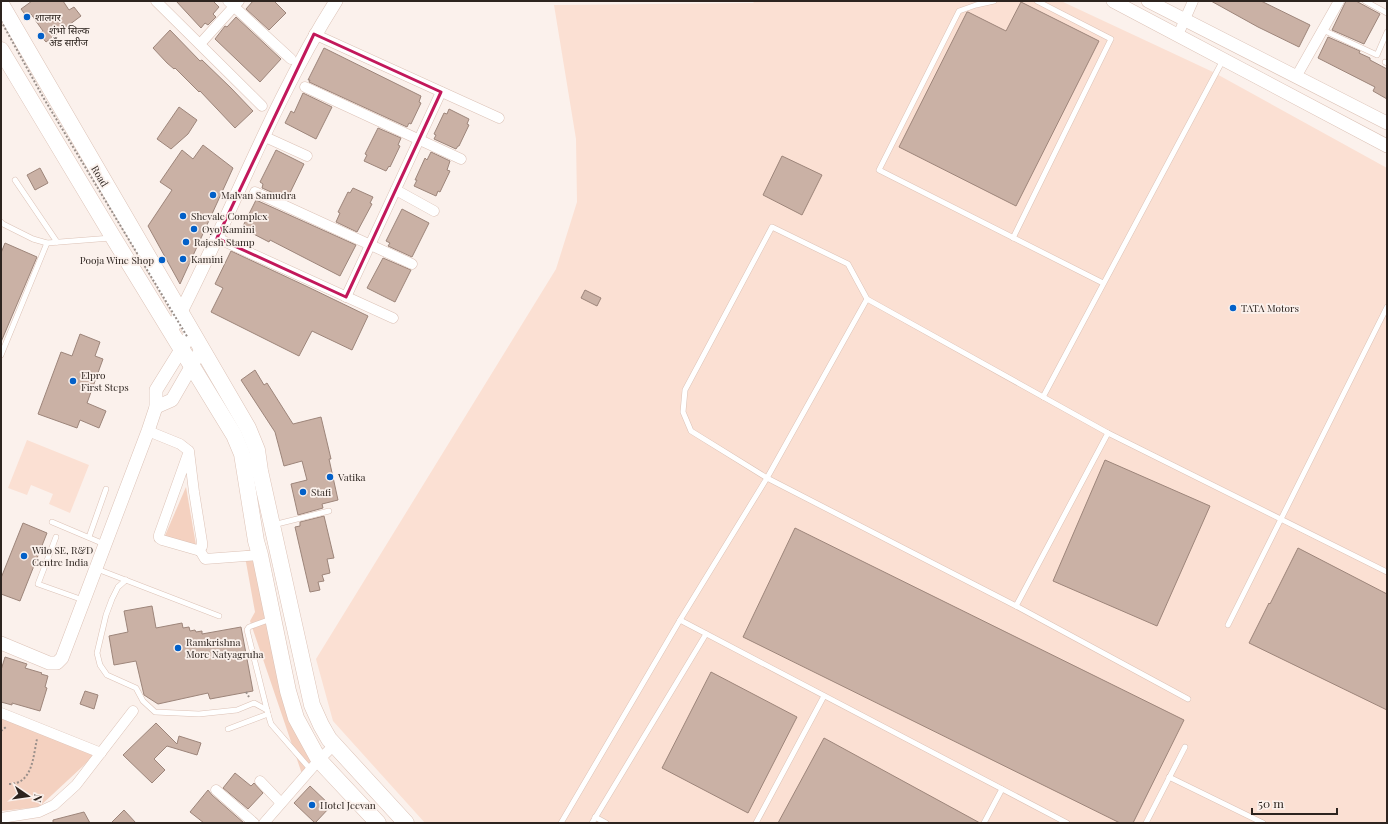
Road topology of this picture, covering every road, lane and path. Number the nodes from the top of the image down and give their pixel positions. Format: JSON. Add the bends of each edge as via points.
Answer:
{"nodes":[{"id":1,"x":336,"y":1,"type":"edge"},
{"id":2,"x":994,"y":1,"type":"edge"},
{"id":3,"x":1037,"y":1,"type":"edge"},
{"id":4,"x":1113,"y":1,"type":"edge"},
{"id":5,"x":1148,"y":1,"type":"edge"},
{"id":6,"x":1193,"y":1,"type":"edge"},
{"id":7,"x":1339,"y":1,"type":"edge"},
{"id":8,"x":1365,"y":1,"type":"edge"},
{"id":9,"x":162,"y":3,"type":"edge"},
{"id":10,"x":234,"y":3,"type":"edge"},
{"id":11,"x":1,"y":4,"type":"edge"},
{"id":12,"x":1387,"y":13,"type":"edge"},
{"id":13,"x":1184,"y":19,"type":"junction"},
{"id":14,"x":1,"y":21,"type":"edge"},
{"id":15,"x":1323,"y":30,"type":"junction"},
{"id":16,"x":1387,"y":32,"type":"edge"},
{"id":17,"x":314,"y":34,"type":"junction"},
{"id":18,"x":1178,"y":35,"type":"junction"},
{"id":19,"x":200,"y":44,"type":"junction"},
{"id":20,"x":1,"y":50,"type":"edge"},
{"id":21,"x":291,"y":59,"type":"dead end"},
{"id":22,"x":1223,"y":59,"type":"junction"},
{"id":23,"x":1296,"y":77,"type":"junction"},
{"id":24,"x":304,"y":87,"type":"dead end"},
{"id":25,"x":441,"y":92,"type":"junction"},
{"id":26,"x":262,"y":106,"type":"dead end"},
{"id":27,"x":500,"y":118,"type":"dead end"},
{"id":28,"x":1387,"y":123,"type":"edge"},
{"id":29,"x":263,"y":136,"type":"junction"},
{"id":30,"x":418,"y":141,"type":"junction"},
{"id":31,"x":1387,"y":146,"type":"edge"},
{"id":32,"x":307,"y":156,"type":"dead end"},
{"id":33,"x":461,"y":159,"type":"dead end"},
{"id":34,"x":15,"y":180,"type":"dead end"},
{"id":35,"x":396,"y":190,"type":"junction"},
{"id":36,"x":255,"y":192,"type":"dead end"},
{"id":37,"x":434,"y":211,"type":"dead end"},
{"id":38,"x":2,"y":223,"type":"edge"},
{"id":39,"x":1,"y":230,"type":"edge"},
{"id":40,"x":113,"y":238,"type":"junction"},
{"id":41,"x":217,"y":238,"type":"junction"},
{"id":42,"x":1013,"y":238,"type":"junction"},
{"id":43,"x":47,"y":242,"type":"junction"},
{"id":44,"x":57,"y":242,"type":"junction"},
{"id":45,"x":370,"y":246,"type":"junction"},
{"id":46,"x":412,"y":264,"type":"dead end"},
{"id":47,"x":1103,"y":283,"type":"junction"},
{"id":48,"x":346,"y":297,"type":"junction"},
{"id":49,"x":866,"y":298,"type":"junction"},
{"id":50,"x":1387,"y":306,"type":"edge"},
{"id":51,"x":181,"y":312,"type":"junction"},
{"id":52,"x":393,"y":318,"type":"dead end"},
{"id":53,"x":171,"y":330,"type":"junction"},
{"id":54,"x":187,"y":339,"type":"junction"},
{"id":55,"x":202,"y":348,"type":"junction"},
{"id":56,"x":1,"y":355,"type":"edge"},
{"id":57,"x":192,"y":366,"type":"junction"},
{"id":58,"x":1043,"y":397,"type":"junction"},
{"id":59,"x":156,"y":407,"type":"junction"},
{"id":60,"x":148,"y":431,"type":"junction"},
{"id":61,"x":1108,"y":433,"type":"junction"},
{"id":62,"x":189,"y":451,"type":"junction"},
{"id":63,"x":768,"y":478,"type":"junction"},
{"id":64,"x":106,"y":489,"type":"dead end"},
{"id":65,"x":329,"y":511,"type":"dead end"},
{"id":66,"x":1280,"y":519,"type":"junction"},
{"id":67,"x":52,"y":522,"type":"dead end"},
{"id":68,"x":272,"y":525,"type":"junction"},
{"id":69,"x":56,"y":537,"type":"dead end"},
{"id":70,"x":89,"y":537,"type":"junction"},
{"id":71,"x":105,"y":544,"type":"junction"},
{"id":72,"x":199,"y":549,"type":"junction"},
{"id":73,"x":260,"y":555,"type":"junction"},
{"id":74,"x":96,"y":569,"type":"junction"},
{"id":75,"x":1387,"y":572,"type":"edge"},
{"id":76,"x":126,"y":580,"type":"junction"},
{"id":77,"x":84,"y":601,"type":"junction"},
{"id":78,"x":1016,"y":606,"type":"junction"},
{"id":79,"x":219,"y":616,"type":"dead end"},
{"id":80,"x":273,"y":618,"type":"junction"},
{"id":81,"x":680,"y":620,"type":"junction"},
{"id":82,"x":1228,"y":625,"type":"dead end"},
{"id":83,"x":706,"y":634,"type":"junction"},
{"id":84,"x":1,"y":643,"type":"edge"},
{"id":85,"x":824,"y":696,"type":"junction"},
{"id":86,"x":1188,"y":699,"type":"dead end"},
{"id":87,"x":133,"y":711,"type":"dead end"},
{"id":88,"x":268,"y":712,"type":"junction"},
{"id":89,"x":1,"y":713,"type":"edge"},
{"id":90,"x":40,"y":728,"type":"junction"},
{"id":91,"x":228,"y":730,"type":"dead end"},
{"id":92,"x":334,"y":745,"type":"junction"},
{"id":93,"x":1185,"y":747,"type":"dead end"},
{"id":94,"x":101,"y":752,"type":"junction"},
{"id":95,"x":315,"y":765,"type":"junction"},
{"id":96,"x":1169,"y":778,"type":"junction"},
{"id":97,"x":260,"y":781,"type":"dead end"},
{"id":98,"x":9,"y":784,"type":"dead end"},
{"id":99,"x":1002,"y":789,"type":"junction"},
{"id":100,"x":216,"y":790,"type":"dead end"},
{"id":101,"x":281,"y":803,"type":"junction"},
{"id":102,"x":595,"y":817,"type":"junction"},
{"id":103,"x":1,"y":818,"type":"edge"},
{"id":104,"x":254,"y":823,"type":"edge"},
{"id":105,"x":264,"y":823,"type":"edge"},
{"id":106,"x":378,"y":823,"type":"edge"},
{"id":107,"x":406,"y":823,"type":"edge"},
{"id":108,"x":560,"y":823,"type":"edge"},
{"id":109,"x":592,"y":823,"type":"edge"},
{"id":110,"x":606,"y":823,"type":"edge"},
{"id":111,"x":756,"y":823,"type":"edge"},
{"id":112,"x":984,"y":823,"type":"edge"},
{"id":113,"x":1067,"y":823,"type":"edge"},
{"id":114,"x":1146,"y":823,"type":"edge"},
{"id":115,"x":1263,"y":823,"type":"edge"}],
"edges":[{"from":1,"to":17,"type":"street"},
{"from":2,"to":42,"type":"lane","via":[[959,11],[879,170]]},
{"from":3,"to":42,"type":"lane","via":[[1111,39]]},
{"from":4,"to":18,"type":"street"},
{"from":5,"to":13,"type":"street"},
{"from":6,"to":13,"type":"street"},
{"from":7,"to":15,"type":"street"},
{"from":8,"to":12,"type":"lane"},
{"from":9,"to":19,"type":"street"},
{"from":10,"to":19,"type":"street"},
{"from":10,"to":21,"type":"street"},
{"from":11,"to":51,"type":"main road"},
{"from":13,"to":18,"type":"street"},
{"from":13,"to":23,"type":"street"},
{"from":14,"to":54,"type":"path","name":"Road","bridge":true,"via":[[43,97]]},
{"from":15,"to":16,"type":"lane","via":[[1377,55]]},
{"from":15,"to":23,"type":"street"},
{"from":17,"to":25,"type":"street"},
{"from":17,"to":29,"type":"street"},
{"from":18,"to":22,"type":"street"},
{"from":19,"to":26,"type":"street"},
{"from":20,"to":40,"type":"main road"},
{"from":22,"to":31,"type":"street"},
{"from":22,"to":47,"type":"lane"},
{"from":23,"to":28,"type":"street"},
{"from":24,"to":30,"type":"street"},
{"from":25,"to":27,"type":"street"},
{"from":25,"to":30,"type":"street"},
{"from":29,"to":32,"type":"street"},
{"from":29,"to":41,"type":"street"},
{"from":30,"to":33,"type":"street"},
{"from":30,"to":35,"type":"street"},
{"from":34,"to":44,"type":"lane"},
{"from":35,"to":37,"type":"street"},
{"from":35,"to":45,"type":"street"},
{"from":36,"to":45,"type":"street"},
{"from":38,"to":39,"type":"lane"},
{"from":38,"to":43,"type":"lane","via":[[33,239]]},
{"from":40,"to":44,"type":"lane"},
{"from":40,"to":53,"type":"main road"},
{"from":41,"to":48,"type":"street"},
{"from":41,"to":51,"type":"street"},
{"from":42,"to":47,"type":"lane"},
{"from":43,"to":44,"type":"lane"},
{"from":43,"to":56,"type":"lane"},
{"from":45,"to":46,"type":"street"},
{"from":45,"to":48,"type":"street"},
{"from":47,"to":58,"type":"lane"},
{"from":48,"to":52,"type":"street"},
{"from":49,"to":58,"type":"lane"},
{"from":49,"to":63,"type":"lane"},
{"from":49,"to":63,"type":"lane","via":[[848,264],[772,227],[685,390],[683,412],[691,431]]},
{"from":50,"to":66,"type":"lane"},
{"from":51,"to":53,"type":"street"},
{"from":51,"to":54,"type":"main road"},
{"from":53,"to":54,"type":"main road"},
{"from":54,"to":55,"type":"main road"},
{"from":54,"to":57,"type":"main road"},
{"from":54,"to":59,"type":"street","via":[[156,390]]},
{"from":55,"to":57,"type":"street"},
{"from":55,"to":68,"type":"main road","via":[[248,428],[257,450]]},
{"from":57,"to":59,"type":"street","via":[[172,400]]},
{"from":57,"to":73,"type":"main road","via":[[234,435],[242,454]]},
{"from":58,"to":61,"type":"lane"},
{"from":59,"to":60,"type":"street"},
{"from":60,"to":62,"type":"street","via":[[180,444]]},
{"from":60,"to":71,"type":"street"},
{"from":61,"to":66,"type":"lane"},
{"from":61,"to":78,"type":"lane"},
{"from":62,"to":72,"type":"street","via":[[202,542]]},
{"from":62,"to":72,"type":"street","via":[[159,538]]},
{"from":63,"to":78,"type":"lane"},
{"from":63,"to":81,"type":"lane"},
{"from":64,"to":70,"type":"lane"},
{"from":65,"to":68,"type":"lane"},
{"from":66,"to":75,"type":"lane"},
{"from":66,"to":82,"type":"lane"},
{"from":67,"to":70,"type":"lane"},
{"from":68,"to":92,"type":"main road","via":[[312,705]]},
{"from":69,"to":77,"type":"lane","via":[[38,584]]},
{"from":70,"to":71,"type":"lane"},
{"from":71,"to":74,"type":"street"},
{"from":72,"to":73,"type":"street","via":[[205,559]]},
{"from":73,"to":80,"type":"main road"},
{"from":74,"to":76,"type":"lane"},
{"from":74,"to":77,"type":"street"},
{"from":76,"to":79,"type":"lane"},
{"from":76,"to":88,"type":"lane","via":[[118,587],[112,599],[97,654],[100,665],[107,675],[136,688],[143,701],[154,712],[199,714],[237,710],[254,703]]},
{"from":77,"to":84,"type":"street","via":[[64,655],[57,663],[43,661]]},
{"from":78,"to":86,"type":"lane"},
{"from":80,"to":88,"type":"lane","via":[[247,630]]},
{"from":80,"to":95,"type":"main road","via":[[288,691]]},
{"from":81,"to":83,"type":"lane"},
{"from":81,"to":108,"type":"lane"},
{"from":83,"to":85,"type":"lane"},
{"from":83,"to":102,"type":"lane"},
{"from":85,"to":99,"type":"lane"},
{"from":85,"to":111,"type":"lane"},
{"from":87,"to":94,"type":"street"},
{"from":88,"to":91,"type":"lane"},
{"from":88,"to":95,"type":"lane","via":[[271,724]]},
{"from":89,"to":90,"type":"street"},
{"from":90,"to":94,"type":"street"},
{"from":90,"to":98,"type":"path","via":[[27,776],[17,784]]},
{"from":92,"to":95,"type":"street"},
{"from":92,"to":107,"type":"main road"},
{"from":93,"to":96,"type":"lane"},
{"from":94,"to":103,"type":"street","via":[[76,785],[54,805],[39,812]]},
{"from":95,"to":101,"type":"street"},
{"from":95,"to":106,"type":"main road"},
{"from":96,"to":114,"type":"lane"},
{"from":96,"to":115,"type":"lane"},
{"from":97,"to":101,"type":"street"},
{"from":99,"to":112,"type":"lane"},
{"from":99,"to":113,"type":"lane"},
{"from":100,"to":104,"type":"street"},
{"from":101,"to":105,"type":"street"},
{"from":102,"to":109,"type":"lane"},
{"from":102,"to":110,"type":"lane"}]}
